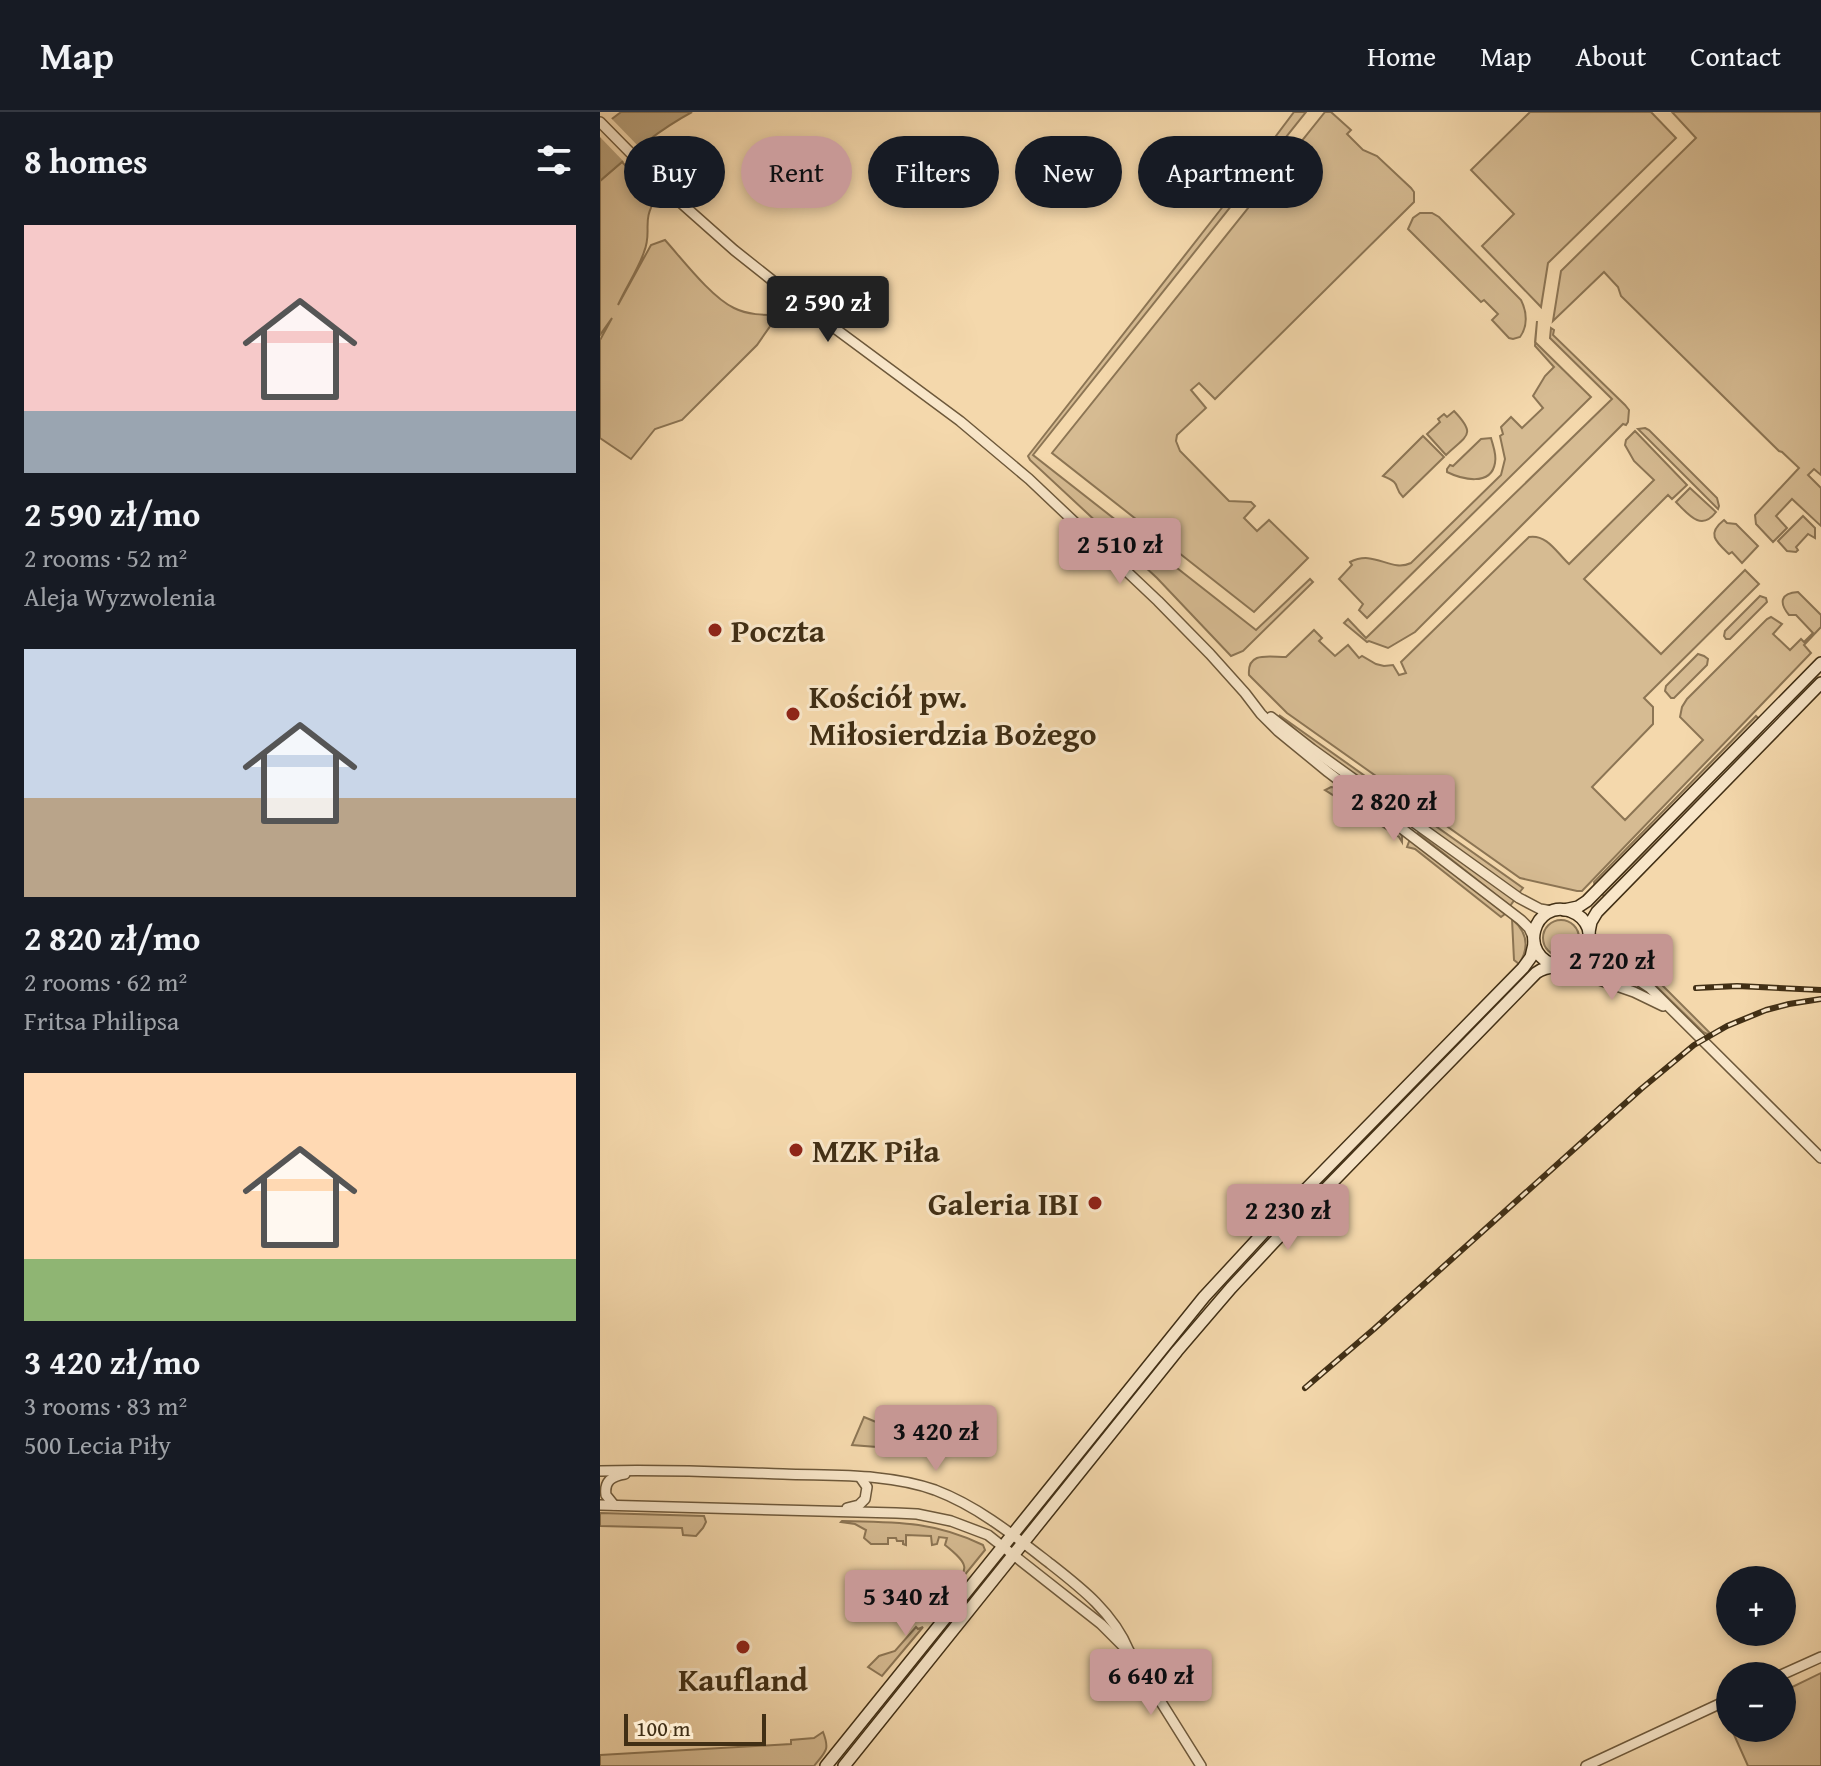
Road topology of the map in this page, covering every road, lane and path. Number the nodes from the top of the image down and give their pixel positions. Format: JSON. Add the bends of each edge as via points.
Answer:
{"nodes":[{"id":1,"x":600,"y":122,"type":"edge"},
{"id":2,"x":1821,"y":663,"type":"edge"},
{"id":3,"x":1821,"y":683,"type":"edge"},
{"id":4,"x":1245,"y":693,"type":"junction"},
{"id":5,"x":1556,"y":911,"type":"junction"},
{"id":6,"x":1589,"y":936,"type":"junction"},
{"id":7,"x":1533,"y":940,"type":"junction"},
{"id":8,"x":1560,"y":966,"type":"junction"},
{"id":9,"x":1676,"y":1013,"type":"junction"},
{"id":10,"x":1821,"y":1158,"type":"edge"},
{"id":11,"x":644,"y":1470,"type":"junction"},
{"id":12,"x":600,"y":1471,"type":"edge"},
{"id":13,"x":860,"y":1477,"type":"junction"},
{"id":14,"x":600,"y":1505,"type":"edge"},
{"id":15,"x":614,"y":1505,"type":"junction"},
{"id":16,"x":828,"y":1511,"type":"junction"},
{"id":17,"x":1012,"y":1534,"type":"junction"},
{"id":18,"x":1023,"y":1543,"type":"junction"},
{"id":19,"x":1002,"y":1546,"type":"junction"},
{"id":20,"x":1014,"y":1555,"type":"junction"},
{"id":21,"x":1129,"y":1651,"type":"junction"},
{"id":22,"x":1821,"y":1657,"type":"edge"},
{"id":23,"x":1796,"y":1668,"type":"edge"},
{"id":24,"x":1716,"y":1706,"type":"edge"},
{"id":25,"x":826,"y":1766,"type":"edge"},
{"id":26,"x":844,"y":1766,"type":"edge"},
{"id":27,"x":1201,"y":1766,"type":"edge"},
{"id":28,"x":1586,"y":1766,"type":"edge"}],
"edges":[{"from":1,"to":4,"type":"street","via":[[761,273],[1010,463],[1137,580]]},
{"from":2,"to":5,"type":"main road","via":[[1587,901]]},
{"from":3,"to":6,"type":"main road","via":[[1597,912]]},
{"from":4,"to":5,"type":"street","via":[[1303,743],[1519,898]]},
{"from":4,"to":7,"type":"street","via":[[1298,748],[1521,920]]},
{"from":5,"to":6,"type":"main road","via":[[1579,916]]},
{"from":5,"to":7,"type":"main road","via":[[1538,923]]},
{"from":6,"to":8,"type":"main road","via":[[1581,958]]},
{"from":6,"to":9,"type":"street","via":[[1597,953],[1650,988]]},
{"from":7,"to":8,"type":"main road","via":[[1542,959]]},
{"from":7,"to":17,"type":"main road","via":[[1523,968],[1222,1277]]},
{"from":8,"to":9,"type":"street"},
{"from":8,"to":18,"type":"main road","via":[[1536,973],[1250,1267]]},
{"from":9,"to":10,"type":"street"},
{"from":11,"to":12,"type":"street"},
{"from":11,"to":13,"type":"street"},
{"from":11,"to":15,"type":"street","via":[[608,1481],[606,1495]]},
{"from":13,"to":16,"type":"street","via":[[867,1490],[863,1502]]},
{"from":13,"to":17,"type":"street","via":[[934,1490]]},
{"from":14,"to":15,"type":"street"},
{"from":15,"to":16,"type":"street"},
{"from":16,"to":19,"type":"street","via":[[936,1518],[975,1529]]},
{"from":17,"to":18,"type":"street"},
{"from":17,"to":19,"type":"main road"},
{"from":18,"to":20,"type":"main road"},
{"from":18,"to":21,"type":"street","via":[[1093,1600]]},
{"from":19,"to":20,"type":"street"},
{"from":19,"to":25,"type":"main road"},
{"from":20,"to":21,"type":"street"},
{"from":20,"to":26,"type":"main road"},
{"from":21,"to":27,"type":"street"},
{"from":22,"to":23,"type":"street"},
{"from":24,"to":28,"type":"street"}]}
